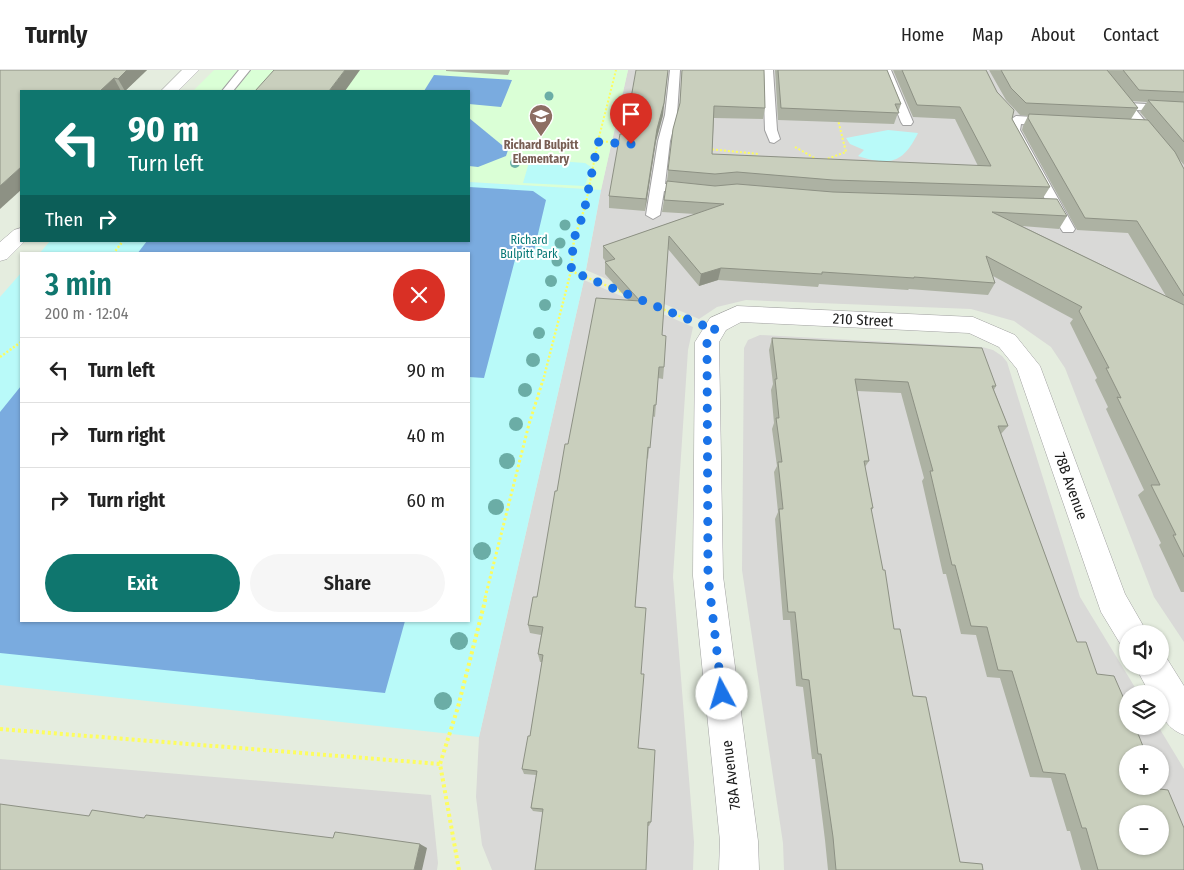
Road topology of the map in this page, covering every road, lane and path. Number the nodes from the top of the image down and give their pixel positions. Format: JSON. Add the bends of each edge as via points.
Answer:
{"nodes":[{"id":1,"x":191,"y":70,"type":"edge"},
{"id":2,"x":244,"y":70,"type":"edge"},
{"id":3,"x":616,"y":70,"type":"edge"},
{"id":4,"x":675,"y":70,"type":"edge"},
{"id":5,"x":768,"y":70,"type":"edge"},
{"id":6,"x":886,"y":70,"type":"edge"},
{"id":7,"x":170,"y":90,"type":"edge"},
{"id":8,"x":228,"y":90,"type":"edge"},
{"id":9,"x":1184,"y":109,"type":"edge"},
{"id":10,"x":838,"y":116,"type":"edge"},
{"id":11,"x":907,"y":122,"type":"dead end"},
{"id":12,"x":1060,"y":123,"type":"edge"},
{"id":13,"x":1124,"y":125,"type":"edge"},
{"id":14,"x":1142,"y":126,"type":"junction"},
{"id":15,"x":774,"y":139,"type":"joint"},
{"id":16,"x":598,"y":142,"type":"junction"},
{"id":17,"x":663,"y":146,"type":"junction"},
{"id":18,"x":1160,"y":146,"type":"edge"},
{"id":19,"x":784,"y":148,"type":"junction"},
{"id":20,"x":658,"y":187,"type":"junction"},
{"id":21,"x":704,"y":191,"type":"edge"},
{"id":22,"x":653,"y":215,"type":"dead end"},
{"id":23,"x":1068,"y":229,"type":"edge"},
{"id":24,"x":20,"y":235,"type":"edge"},
{"id":25,"x":122,"y":242,"type":"edge"},
{"id":26,"x":115,"y":252,"type":"edge"},
{"id":27,"x":0,"y":254,"type":"edge"},
{"id":28,"x":571,"y":271,"type":"junction"},
{"id":29,"x":624,"y":293,"type":"edge"},
{"id":30,"x":658,"y":307,"type":"edge"},
{"id":31,"x":717,"y":326,"type":"junction"},
{"id":32,"x":1007,"y":341,"type":"joint"},
{"id":33,"x":20,"y":343,"type":"edge"},
{"id":34,"x":0,"y":357,"type":"edge"},
{"id":35,"x":1126,"y":625,"type":"edge"},
{"id":36,"x":1158,"y":675,"type":"edge"},
{"id":37,"x":1184,"y":718,"type":"edge"},
{"id":38,"x":0,"y":729,"type":"edge"},
{"id":39,"x":440,"y":764,"type":"junction"},
{"id":40,"x":459,"y":870,"type":"edge"},
{"id":41,"x":739,"y":870,"type":"edge"}],
"edges":[{"from":1,"to":7,"type":"street"},
{"from":2,"to":8,"type":"lane"},
{"from":3,"to":16,"type":"path"},
{"from":4,"to":17,"type":"lane"},
{"from":5,"to":15,"type":"lane"},
{"from":6,"to":11,"type":"lane"},
{"from":9,"to":14,"type":"lane","via":[[1124,102]]},
{"from":10,"to":19,"type":"path","via":[[846,152],[817,160],[802,149]]},
{"from":12,"to":23,"type":"lane","via":[[1013,117],[1014,130],[1049,204]]},
{"from":13,"to":14,"type":"lane"},
{"from":14,"to":18,"type":"lane"},
{"from":15,"to":19,"type":"path"},
{"from":16,"to":17,"type":"path"},
{"from":16,"to":28,"type":"path","via":[[583,217],[574,239]]},
{"from":17,"to":19,"type":"path","via":[[754,154]]},
{"from":17,"to":20,"type":"lane"},
{"from":20,"to":21,"type":"lane"},
{"from":20,"to":22,"type":"lane"},
{"from":24,"to":27,"type":"street"},
{"from":25,"to":26,"type":"path"},
{"from":28,"to":29,"type":"path"},
{"from":28,"to":39,"type":"path","via":[[458,707]]},
{"from":30,"to":31,"type":"path","via":[[702,325]]},
{"from":31,"to":32,"type":"street","name":"210 Street","via":[[737,314],[973,325]]},
{"from":31,"to":41,"type":"street","name":"78A Avenue","via":[[707,342],[708,576],[739,841]]},
{"from":32,"to":35,"type":"street","name":"78B Avenue","via":[[1028,366],[1112,602]]},
{"from":33,"to":34,"type":"path"},
{"from":36,"to":37,"type":"street"},
{"from":38,"to":39,"type":"path"},
{"from":39,"to":40,"type":"path"}]}
